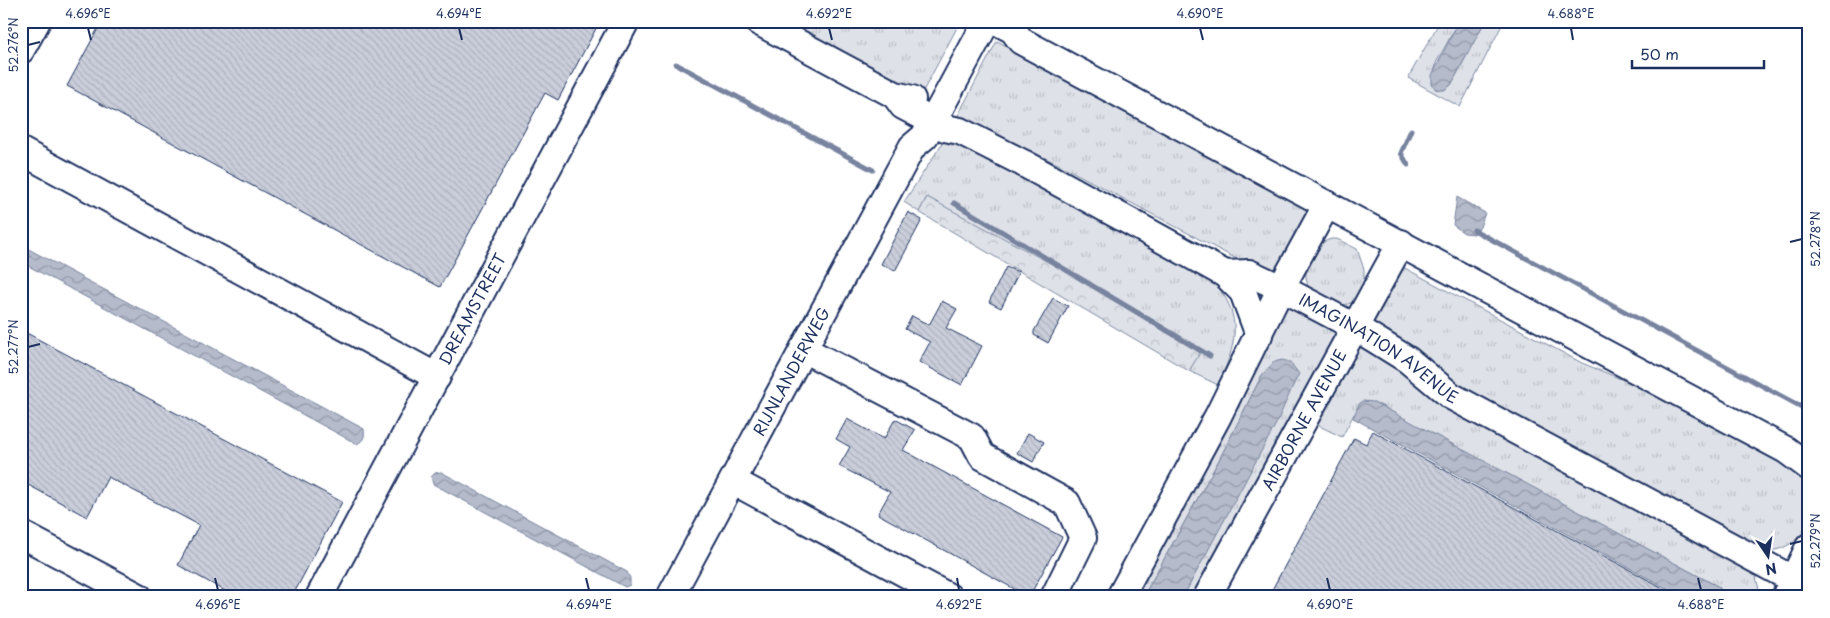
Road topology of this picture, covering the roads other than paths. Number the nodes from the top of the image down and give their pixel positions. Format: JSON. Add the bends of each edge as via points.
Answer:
{"nodes":[{"id":1,"x":37,"y":21,"type":"edge"},
{"id":2,"x":626,"y":21,"type":"edge"},
{"id":3,"x":757,"y":21,"type":"edge"},
{"id":4,"x":981,"y":23,"type":"edge"},
{"id":5,"x":21,"y":50,"type":"edge"},
{"id":6,"x":929,"y":114,"type":"junction"},
{"id":7,"x":21,"y":151,"type":"edge"},
{"id":8,"x":1327,"y":204,"type":"junction"},
{"id":9,"x":1401,"y":243,"type":"junction"},
{"id":10,"x":1225,"y":274,"type":"junction"},
{"id":11,"x":1281,"y":288,"type":"junction"},
{"id":12,"x":1355,"y":327,"type":"junction"},
{"id":13,"x":1259,"y":335,"type":"junction"},
{"id":14,"x":804,"y":349,"type":"junction"},
{"id":15,"x":438,"y":377,"type":"junction"},
{"id":16,"x":1809,"y":466,"type":"edge"},
{"id":17,"x":733,"y":481,"type":"junction"},
{"id":18,"x":21,"y":534,"type":"edge"},
{"id":19,"x":1809,"y":548,"type":"edge"},
{"id":20,"x":1790,"y":588,"type":"edge"},
{"id":21,"x":139,"y":597,"type":"edge"},
{"id":22,"x":319,"y":597,"type":"edge"},
{"id":23,"x":670,"y":597,"type":"edge"},
{"id":24,"x":949,"y":597,"type":"edge"},
{"id":25,"x":1054,"y":597,"type":"edge"},
{"id":26,"x":1120,"y":597,"type":"edge"},
{"id":27,"x":1208,"y":597,"type":"edge"}],
"edges":[{"from":1,"to":5,"type":"street"},
{"from":2,"to":15,"type":"street","name":"DREAMSTREET"},
{"from":3,"to":6,"type":"street","name":"IMAGINATION AVENUE","via":[[895,95],[909,98]]},
{"from":4,"to":6,"type":"street","name":"RIJNLANDERWEG"},
{"from":4,"to":8,"type":"street","via":[[1007,41],[1021,41]]},
{"from":6,"to":10,"type":"street","name":"IMAGINATION AVENUE","via":[[949,120],[960,131]]},
{"from":6,"to":14,"type":"street","name":"RIJNLANDERWEG","via":[[912,129],[912,147]]},
{"from":7,"to":15,"type":"street"},
{"from":8,"to":9,"type":"street"},
{"from":8,"to":11,"type":"street"},
{"from":9,"to":12,"type":"street","name":"AIRBORNE AVENUE"},
{"from":9,"to":16,"type":"street","via":[[1786,450]]},
{"from":10,"to":11,"type":"street","name":"IMAGINATION AVENUE","via":[[1249,273]]},
{"from":10,"to":13,"type":"street","via":[[1242,292]]},
{"from":11,"to":12,"type":"street","name":"IMAGINATION AVENUE"},
{"from":11,"to":13,"type":"street"},
{"from":12,"to":20,"type":"street","name":"IMAGINATION AVENUE","via":[[1408,360],[1451,396]]},
{"from":12,"to":27,"type":"street","name":"AIRBORNE AVENUE"},
{"from":13,"to":26,"type":"street"},
{"from":14,"to":17,"type":"street","name":"RIJNLANDERWEG"},
{"from":14,"to":25,"type":"street","via":[[972,437],[982,456],[1067,503],[1083,538]]},
{"from":15,"to":22,"type":"street","name":"DREAMSTREET"},
{"from":17,"to":23,"type":"street","name":"RIJNLANDERWEG"},
{"from":17,"to":24,"type":"street"},
{"from":18,"to":21,"type":"street"},
{"from":19,"to":20,"type":"street"}]}
